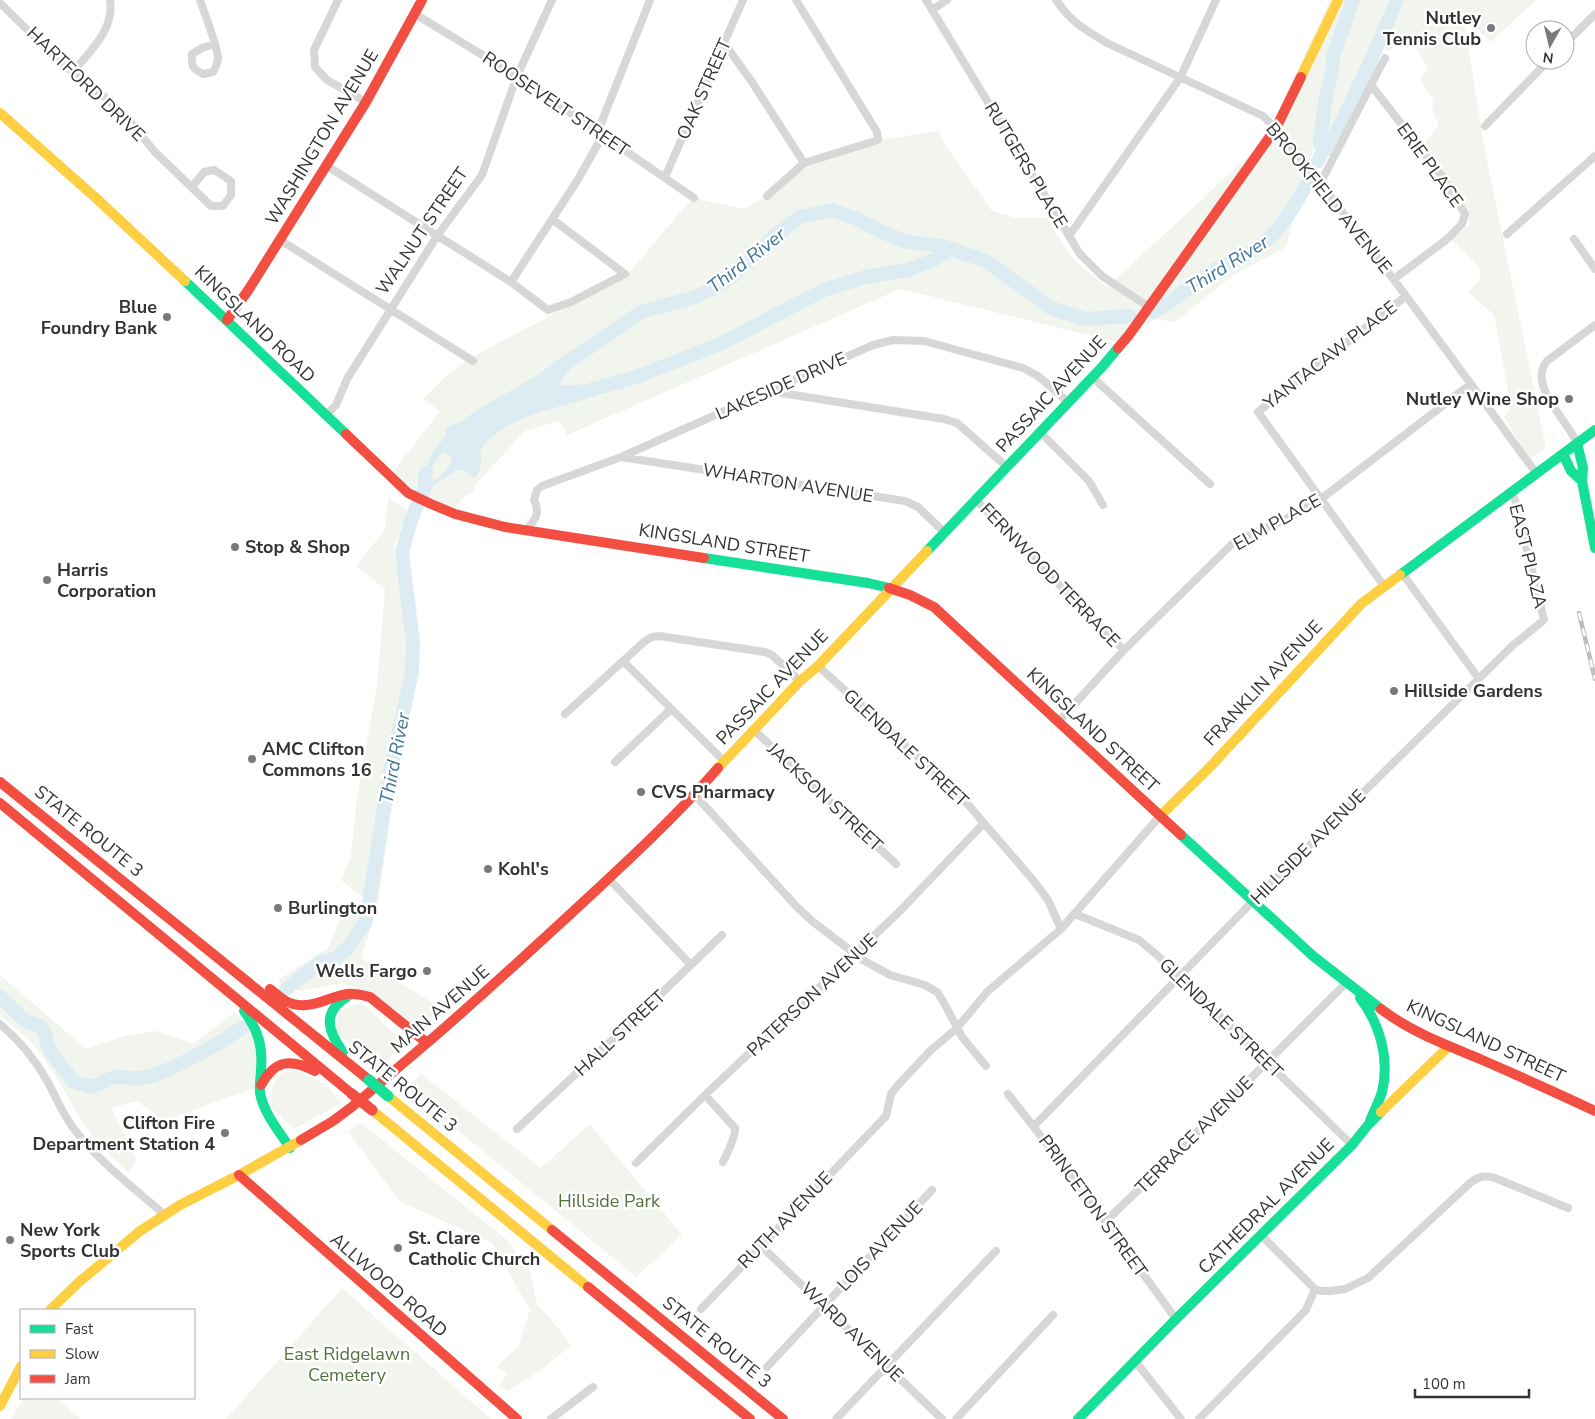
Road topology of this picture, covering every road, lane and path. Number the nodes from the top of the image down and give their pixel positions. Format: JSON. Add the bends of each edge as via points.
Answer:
{"nodes":[{"id":1,"x":110,"y":0,"type":"edge"},
{"id":2,"x":200,"y":0,"type":"edge"},
{"id":3,"x":338,"y":0,"type":"edge"},
{"id":4,"x":422,"y":0,"type":"edge"},
{"id":5,"x":552,"y":0,"type":"edge"},
{"id":6,"x":650,"y":0,"type":"edge"},
{"id":7,"x":743,"y":0,"type":"edge"},
{"id":8,"x":796,"y":0,"type":"edge"},
{"id":9,"x":926,"y":0,"type":"edge"},
{"id":10,"x":947,"y":0,"type":"edge"},
{"id":11,"x":1056,"y":0,"type":"edge"},
{"id":12,"x":1216,"y":0,"type":"edge"},
{"id":13,"x":1338,"y":0,"type":"edge"},
{"id":14,"x":0,"y":3,"type":"edge"},
{"id":15,"x":932,"y":10,"type":"junction"},
{"id":16,"x":415,"y":14,"type":"junction"},
{"id":17,"x":1595,"y":14,"type":"edge"},
{"id":18,"x":1575,"y":34,"type":"edge"},
{"id":19,"x":724,"y":43,"type":"junction"},
{"id":20,"x":214,"y":44,"type":"dead end"},
{"id":21,"x":1385,"y":58,"type":"dead end"},
{"id":22,"x":1539,"y":70,"type":"edge"},
{"id":23,"x":73,"y":72,"type":"junction"},
{"id":24,"x":517,"y":76,"type":"junction"},
{"id":25,"x":1180,"y":78,"type":"junction"},
{"id":26,"x":1370,"y":85,"type":"junction"},
{"id":27,"x":366,"y":102,"type":"junction"},
{"id":28,"x":0,"y":113,"type":"edge"},
{"id":29,"x":1485,"y":126,"type":"dead end"},
{"id":30,"x":1276,"y":128,"type":"junction"},
{"id":31,"x":600,"y":133,"type":"junction"},
{"id":32,"x":1595,"y":156,"type":"edge"},
{"id":33,"x":804,"y":163,"type":"junction"},
{"id":34,"x":327,"y":166,"type":"junction"},
{"id":35,"x":665,"y":178,"type":"junction"},
{"id":36,"x":1320,"y":184,"type":"junction"},
{"id":37,"x":192,"y":187,"type":"junction"},
{"id":38,"x":766,"y":196,"type":"dead end"},
{"id":39,"x":694,"y":198,"type":"dead end"},
{"id":40,"x":552,"y":219,"type":"junction"},
{"id":41,"x":1507,"y":234,"type":"dead end"},
{"id":42,"x":438,"y":236,"type":"junction"},
{"id":43,"x":1069,"y":236,"type":"junction"},
{"id":44,"x":1574,"y":239,"type":"dead end"},
{"id":45,"x":280,"y":240,"type":"junction"},
{"id":46,"x":1595,"y":269,"type":"edge"},
{"id":47,"x":1394,"y":279,"type":"junction"},
{"id":48,"x":511,"y":282,"type":"junction"},
{"id":49,"x":1406,"y":296,"type":"junction"},
{"id":50,"x":1149,"y":308,"type":"junction"},
{"id":51,"x":392,"y":309,"type":"junction"},
{"id":52,"x":227,"y":320,"type":"junction"},
{"id":53,"x":1595,"y":325,"type":"edge"},
{"id":54,"x":473,"y":361,"type":"dead end"},
{"id":55,"x":1092,"y":377,"type":"junction"},
{"id":56,"x":1471,"y":384,"type":"junction"},
{"id":57,"x":769,"y":391,"type":"junction"},
{"id":58,"x":1068,"y":402,"type":"junction"},
{"id":59,"x":326,"y":416,"type":"junction"},
{"id":60,"x":1595,"y":430,"type":"edge"},
{"id":61,"x":1040,"y":432,"type":"junction"},
{"id":62,"x":1577,"y":444,"type":"junction"},
{"id":63,"x":1563,"y":454,"type":"junction"},
{"id":64,"x":620,"y":457,"type":"junction"},
{"id":65,"x":1007,"y":467,"type":"junction"},
{"id":66,"x":1536,"y":473,"type":"junction"},
{"id":67,"x":1582,"y":481,"type":"junction"},
{"id":68,"x":1210,"y":484,"type":"dead end"},
{"id":69,"x":1511,"y":492,"type":"junction"},
{"id":70,"x":1321,"y":499,"type":"junction"},
{"id":71,"x":976,"y":500,"type":"junction"},
{"id":72,"x":1103,"y":505,"type":"dead end"},
{"id":73,"x":505,"y":527,"type":"joint"},
{"id":74,"x":526,"y":531,"type":"junction"},
{"id":75,"x":945,"y":533,"type":"junction"},
{"id":76,"x":1595,"y":548,"type":"edge"},
{"id":77,"x":1402,"y":573,"type":"junction"},
{"id":78,"x":1384,"y":586,"type":"junction"},
{"id":79,"x":892,"y":589,"type":"junction"},
{"id":80,"x":1544,"y":620,"type":"joint"},
{"id":81,"x":1124,"y":650,"type":"junction"},
{"id":82,"x":624,"y":662,"type":"junction"},
{"id":83,"x":818,"y":666,"type":"junction"},
{"id":84,"x":1479,"y":679,"type":"junction"},
{"id":85,"x":800,"y":681,"type":"junction"},
{"id":86,"x":671,"y":709,"type":"junction"},
{"id":87,"x":565,"y":714,"type":"dead end"},
{"id":88,"x":1058,"y":722,"type":"junction"},
{"id":89,"x":754,"y":730,"type":"junction"},
{"id":90,"x":724,"y":761,"type":"junction"},
{"id":91,"x":615,"y":762,"type":"dead end"},
{"id":92,"x":0,"y":782,"type":"edge"},
{"id":93,"x":695,"y":795,"type":"junction"},
{"id":94,"x":0,"y":803,"type":"edge"},
{"id":95,"x":1160,"y":816,"type":"junction"},
{"id":96,"x":984,"y":823,"type":"junction"},
{"id":97,"x":896,"y":864,"type":"dead end"},
{"id":98,"x":105,"y":868,"type":"junction"},
{"id":99,"x":609,"y":879,"type":"junction"},
{"id":100,"x":1253,"y":901,"type":"junction"},
{"id":101,"x":1075,"y":914,"type":"junction"},
{"id":102,"x":1061,"y":929,"type":"junction"},
{"id":103,"x":722,"y":935,"type":"dead end"},
{"id":104,"x":855,"y":954,"type":"junction"},
{"id":105,"x":691,"y":965,"type":"junction"},
{"id":106,"x":1180,"y":977,"type":"junction"},
{"id":107,"x":1346,"y":983,"type":"junction"},
{"id":108,"x":360,"y":993,"type":"junction"},
{"id":109,"x":232,"y":995,"type":"junction"},
{"id":110,"x":0,"y":1024,"type":"edge"},
{"id":111,"x":957,"y":1028,"type":"junction"},
{"id":112,"x":427,"y":1043,"type":"junction"},
{"id":113,"x":1449,"y":1046,"type":"junction"},
{"id":114,"x":1267,"y":1063,"type":"junction"},
{"id":115,"x":986,"y":1066,"type":"dead end"},
{"id":116,"x":369,"y":1080,"type":"junction"},
{"id":117,"x":260,"y":1088,"type":"junction"},
{"id":118,"x":352,"y":1094,"type":"junction"},
{"id":119,"x":1008,"y":1094,"type":"dead end"},
{"id":120,"x":705,"y":1095,"type":"junction"},
{"id":121,"x":1595,"y":1111,"type":"edge"},
{"id":122,"x":1368,"y":1125,"type":"junction"},
{"id":123,"x":1034,"y":1126,"type":"junction"},
{"id":124,"x":517,"y":1129,"type":"dead end"},
{"id":125,"x":1352,"y":1145,"type":"junction"},
{"id":126,"x":290,"y":1148,"type":"junction"},
{"id":127,"x":723,"y":1162,"type":"dead end"},
{"id":128,"x":636,"y":1164,"type":"dead end"},
{"id":129,"x":239,"y":1175,"type":"junction"},
{"id":130,"x":932,"y":1190,"type":"dead end"},
{"id":131,"x":1568,"y":1208,"type":"dead end"},
{"id":132,"x":165,"y":1215,"type":"junction"},
{"id":133,"x":1104,"y":1222,"type":"junction"},
{"id":134,"x":1261,"y":1235,"type":"junction"},
{"id":135,"x":761,"y":1246,"type":"junction"},
{"id":136,"x":996,"y":1251,"type":"dead end"},
{"id":137,"x":1314,"y":1289,"type":"junction"},
{"id":138,"x":824,"y":1306,"type":"junction"},
{"id":139,"x":51,"y":1309,"type":"edge"},
{"id":140,"x":701,"y":1309,"type":"dead end"},
{"id":141,"x":1053,"y":1315,"type":"dead end"},
{"id":142,"x":1176,"y":1320,"type":"junction"},
{"id":143,"x":1135,"y":1361,"type":"junction"},
{"id":144,"x":886,"y":1365,"type":"junction"},
{"id":145,"x":20,"y":1368,"type":"edge"},
{"id":146,"x":767,"y":1368,"type":"dead end"},
{"id":147,"x":593,"y":1387,"type":"dead end"},
{"id":148,"x":0,"y":1406,"type":"edge"},
{"id":149,"x":767,"y":1406,"type":"junction"},
{"id":150,"x":517,"y":1419,"type":"edge"},
{"id":151,"x":551,"y":1419,"type":"edge"},
{"id":152,"x":750,"y":1419,"type":"edge"},
{"id":153,"x":783,"y":1419,"type":"edge"},
{"id":154,"x":788,"y":1419,"type":"edge"},
{"id":155,"x":836,"y":1419,"type":"edge"},
{"id":156,"x":942,"y":1419,"type":"edge"},
{"id":157,"x":956,"y":1419,"type":"edge"},
{"id":158,"x":1078,"y":1419,"type":"edge"},
{"id":159,"x":1180,"y":1419,"type":"edge"},
{"id":160,"x":1199,"y":1419,"type":"edge"}],
"edges":[{"from":1,"to":23,"type":"street","via":[[106,29]]},
{"from":2,"to":20,"type":"street"},
{"from":3,"to":27,"type":"street","via":[[314,50],[315,67],[327,80]]},
{"from":4,"to":16,"type":"main road","name":"WASHINGTON AVENUE"},
{"from":5,"to":24,"type":"street","name":"WALNUT STREET"},
{"from":6,"to":31,"type":"street"},
{"from":7,"to":19,"type":"street","name":"OAK STREET"},
{"from":8,"to":33,"type":"street","via":[[877,132],[878,140]]},
{"from":9,"to":15,"type":"street","name":"RUTGERS PLACE"},
{"from":10,"to":15,"type":"street"},
{"from":11,"to":25,"type":"street","name":"BROOKFIELD AVENUE","via":[[1066,15],[1084,30]]},
{"from":12,"to":25,"type":"street"},
{"from":13,"to":30,"type":"main road","name":"PASSAIC AVENUE"},
{"from":14,"to":23,"type":"street","name":"HARTFORD DRIVE"},
{"from":15,"to":43,"type":"street","name":"RUTGERS PLACE"},
{"from":16,"to":24,"type":"street","name":"ROOSEVELT STREET"},
{"from":16,"to":27,"type":"main road","name":"WASHINGTON AVENUE"},
{"from":17,"to":18,"type":"street"},
{"from":19,"to":33,"type":"street"},
{"from":19,"to":35,"type":"street","name":"OAK STREET"},
{"from":21,"to":26,"type":"street"},
{"from":22,"to":29,"type":"street"},
{"from":23,"to":37,"type":"street","name":"HARTFORD DRIVE","via":[[128,119],[154,151]]},
{"from":24,"to":31,"type":"street","name":"ROOSEVELT STREET"},
{"from":24,"to":42,"type":"street","name":"WALNUT STREET","via":[[482,175]]},
{"from":25,"to":30,"type":"street","name":"BROOKFIELD AVENUE","via":[[1263,116]]},
{"from":25,"to":43,"type":"street"},
{"from":26,"to":36,"type":"street"},
{"from":26,"to":47,"type":"street","name":"ERIE PLACE","via":[[1444,179],[1465,214],[1462,224],[1446,240]]},
{"from":27,"to":34,"type":"main road","name":"WASHINGTON AVENUE"},
{"from":28,"to":52,"type":"main road","name":"KINGSLAND ROAD"},
{"from":30,"to":36,"type":"street","name":"BROOKFIELD AVENUE"},
{"from":30,"to":50,"type":"main road","name":"PASSAIC AVENUE"},
{"from":31,"to":35,"type":"street","name":"ROOSEVELT STREET"},
{"from":31,"to":40,"type":"street","via":[[577,181]]},
{"from":32,"to":41,"type":"street"},
{"from":33,"to":38,"type":"street"},
{"from":34,"to":42,"type":"street"},
{"from":34,"to":45,"type":"main road","name":"WASHINGTON AVENUE"},
{"from":35,"to":39,"type":"street","name":"ROOSEVELT STREET"},
{"from":36,"to":47,"type":"street","name":"BROOKFIELD AVENUE"},
{"from":37,"to":37,"type":"street","via":[[204,172],[214,170],[231,181],[231,195],[223,206],[211,206]]},
{"from":40,"to":48,"type":"street"},
{"from":40,"to":48,"type":"street","via":[[625,274],[548,310]]},
{"from":42,"to":48,"type":"street"},
{"from":42,"to":51,"type":"street","name":"WALNUT STREET"},
{"from":43,"to":50,"type":"street","name":"RUTGERS PLACE","via":[[1083,258],[1102,276]]},
{"from":44,"to":46,"type":"street"},
{"from":45,"to":51,"type":"street"},
{"from":45,"to":52,"type":"main road","name":"WASHINGTON AVENUE"},
{"from":47,"to":49,"type":"street","name":"BROOKFIELD AVENUE"},
{"from":49,"to":56,"type":"street","name":"BROOKFIELD AVENUE"},
{"from":49,"to":70,"type":"street","name":"YANTACAW PLACE","via":[[1258,412]]},
{"from":50,"to":55,"type":"main road","name":"PASSAIC AVENUE","via":[[1130,335]]},
{"from":51,"to":54,"type":"street"},
{"from":51,"to":59,"type":"street","name":"WALNUT STREET"},
{"from":52,"to":59,"type":"main road","name":"KINGSLAND ROAD"},
{"from":53,"to":62,"type":"street","via":[[1543,366],[1545,394],[1573,433]]},
{"from":55,"to":58,"type":"main road","name":"PASSAIC AVENUE"},
{"from":55,"to":68,"type":"street"},
{"from":56,"to":66,"type":"street","name":"BROOKFIELD AVENUE"},
{"from":56,"to":70,"type":"street","name":"ELM PLACE"},
{"from":57,"to":58,"type":"street","name":"LAKESIDE DRIVE","via":[[873,345],[910,340],[1023,368],[1038,376]]},
{"from":57,"to":64,"type":"street","name":"LAKESIDE DRIVE"},
{"from":57,"to":65,"type":"street","via":[[957,423]]},
{"from":58,"to":61,"type":"main road","name":"PASSAIC AVENUE"},
{"from":59,"to":73,"type":"main road","name":"KINGSLAND ROAD","via":[[396,482],[419,499]]},
{"from":60,"to":62,"type":"main road","name":"FRANKLIN AVENUE"},
{"from":61,"to":65,"type":"main road","name":"PASSAIC AVENUE"},
{"from":61,"to":72,"type":"street","via":[[1089,481]]},
{"from":62,"to":63,"type":"main road","name":"FRANKLIN AVENUE"},
{"from":62,"to":67,"type":"main road","via":[[1583,468]]},
{"from":63,"to":66,"type":"main road","name":"FRANKLIN AVENUE"},
{"from":63,"to":67,"type":"main road"},
{"from":64,"to":74,"type":"street","name":"LAKESIDE DRIVE","via":[[542,486],[534,500],[538,515]]},
{"from":64,"to":75,"type":"street","name":"WHARTON AVENUE","via":[[905,501],[918,507]]},
{"from":65,"to":71,"type":"main road","name":"PASSAIC AVENUE"},
{"from":66,"to":69,"type":"main road","name":"FRANKLIN AVENUE"},
{"from":67,"to":76,"type":"main road"},
{"from":69,"to":77,"type":"main road","name":"FRANKLIN AVENUE"},
{"from":69,"to":80,"type":"street","name":"EAST PLAZA"},
{"from":70,"to":78,"type":"street","name":"YANTACAW PLACE"},
{"from":70,"to":81,"type":"street","name":"ELM PLACE","via":[[1233,544]]},
{"from":71,"to":75,"type":"main road","name":"PASSAIC AVENUE"},
{"from":71,"to":81,"type":"street","name":"FERNWOOD TERRACE"},
{"from":73,"to":74,"type":"main road","name":"KINGSLAND STREET"},
{"from":74,"to":79,"type":"main road","name":"KINGSLAND STREET","via":[[868,582]]},
{"from":75,"to":79,"type":"main road","name":"PASSAIC AVENUE"},
{"from":77,"to":78,"type":"main road","name":"FRANKLIN AVENUE"},
{"from":77,"to":84,"type":"street"},
{"from":78,"to":95,"type":"main road","name":"FRANKLIN AVENUE","via":[[1355,610],[1209,768]]},
{"from":79,"to":83,"type":"main road","name":"PASSAIC AVENUE"},
{"from":79,"to":88,"type":"main road","name":"KINGSLAND STREET","via":[[934,607]]},
{"from":80,"to":84,"type":"street","name":"HILLSIDE AVENUE"},
{"from":81,"to":88,"type":"street","name":"ELM PLACE"},
{"from":82,"to":85,"type":"street","via":[[645,641],[659,636],[765,652]]},
{"from":82,"to":86,"type":"street"},
{"from":82,"to":87,"type":"street"},
{"from":83,"to":85,"type":"main road","name":"PASSAIC AVENUE"},
{"from":83,"to":96,"type":"street","name":"GLENDALE STREET","via":[[959,794]]},
{"from":84,"to":100,"type":"street","name":"HILLSIDE AVENUE"},
{"from":85,"to":89,"type":"main road","name":"PASSAIC AVENUE"},
{"from":86,"to":90,"type":"street"},
{"from":86,"to":91,"type":"street"},
{"from":88,"to":95,"type":"main road","name":"KINGSLAND STREET"},
{"from":89,"to":90,"type":"main road","name":"PASSAIC AVENUE"},
{"from":89,"to":97,"type":"street","name":"JACKSON STREET"},
{"from":90,"to":93,"type":"main road","name":"MAIN AVENUE"},
{"from":92,"to":98,"type":"main road","name":"STATE ROUTE 3"},
{"from":93,"to":99,"type":"main road","name":"MAIN AVENUE"},
{"from":93,"to":104,"type":"street","via":[[796,906]]},
{"from":94,"to":109,"type":"main road","name":"STATE ROUTE 3"},
{"from":95,"to":100,"type":"main road","name":"KINGSLAND STREET"},
{"from":95,"to":101,"type":"street","name":"FRANKLIN AVENUE"},
{"from":96,"to":102,"type":"street","name":"GLENDALE STREET","via":[[1048,900]]},
{"from":96,"to":104,"type":"street","name":"PATERSON AVENUE"},
{"from":98,"to":108,"type":"main road","via":[[287,1001],[304,1006],[349,992]]},
{"from":98,"to":116,"type":"main road","name":"STATE ROUTE 3"},
{"from":99,"to":105,"type":"street"},
{"from":99,"to":112,"type":"main road","name":"MAIN AVENUE"},
{"from":100,"to":106,"type":"street","name":"HILLSIDE AVENUE"},
{"from":100,"to":107,"type":"main road","name":"KINGSLAND STREET"},
{"from":101,"to":102,"type":"street","name":"FRANKLIN AVENUE"},
{"from":101,"to":106,"type":"street","name":"GLENDALE STREET","via":[[1138,940]]},
{"from":102,"to":111,"type":"street","name":"FRANKLIN AVENUE","via":[[987,992]]},
{"from":103,"to":105,"type":"street","name":"HALL STREET"},
{"from":104,"to":111,"type":"street","via":[[890,975],[920,983],[937,992]]},
{"from":104,"to":120,"type":"street","name":"PATERSON AVENUE"},
{"from":105,"to":124,"type":"street","name":"HALL STREET"},
{"from":106,"to":114,"type":"street","name":"GLENDALE STREET"},
{"from":106,"to":123,"type":"street","name":"HILLSIDE AVENUE"},
{"from":107,"to":113,"type":"main road","name":"KINGSLAND STREET","via":[[1398,1021]]},
{"from":107,"to":114,"type":"street","name":"TERRACE AVENUE"},
{"from":107,"to":122,"type":"main road","via":[[1366,1005],[1383,1045],[1381,1093]]},
{"from":108,"to":112,"type":"main road","via":[[370,997]]},
{"from":108,"to":116,"type":"main road","via":[[343,998],[335,1006],[330,1013],[329,1030],[333,1040]]},
{"from":109,"to":117,"type":"main road","via":[[260,1039]]},
{"from":109,"to":118,"type":"main road","name":"STATE ROUTE 3"},
{"from":110,"to":132,"type":"street","via":[[34,1060],[62,1111],[86,1144]]},
{"from":111,"to":115,"type":"street"},
{"from":111,"to":135,"type":"street","name":"RUTH AVENUE","via":[[931,1050],[898,1086],[892,1094],[886,1116]]},
{"from":112,"to":126,"type":"main road","name":"MAIN AVENUE","via":[[353,1106]]},
{"from":113,"to":121,"type":"main road","name":"KINGSLAND STREET"},
{"from":113,"to":122,"type":"main road","name":"CATHEDRAL AVENUE"},
{"from":114,"to":125,"type":"street","name":"GLENDALE STREET"},
{"from":114,"to":133,"type":"street","name":"TERRACE AVENUE"},
{"from":116,"to":149,"type":"main road","name":"STATE ROUTE 3","bridge":true},
{"from":117,"to":118,"type":"main road","via":[[275,1067],[294,1062],[304,1064]]},
{"from":117,"to":126,"type":"main road","via":[[264,1107]]},
{"from":118,"to":152,"type":"main road","name":"STATE ROUTE 3","bridge":true},
{"from":119,"to":123,"type":"street","name":"PRINCETON STREET"},
{"from":120,"to":127,"type":"street","via":[[735,1128],[735,1136]]},
{"from":120,"to":128,"type":"street","name":"PATERSON AVENUE"},
{"from":122,"to":125,"type":"main road","name":"CATHEDRAL AVENUE"},
{"from":123,"to":133,"type":"street","name":"PRINCETON STREET"},
{"from":125,"to":134,"type":"main road","name":"CATHEDRAL AVENUE"},
{"from":126,"to":129,"type":"main road","name":"MAIN AVENUE"},
{"from":129,"to":132,"type":"main road","name":"MAIN AVENUE"},
{"from":129,"to":150,"type":"main road","name":"ALLWOOD ROAD"},
{"from":130,"to":138,"type":"street","name":"LOIS AVENUE"},
{"from":131,"to":137,"type":"street","via":[[1495,1178],[1479,1177],[1368,1278],[1345,1289]]},
{"from":132,"to":139,"type":"main road","name":"MAIN AVENUE","via":[[111,1254]]},
{"from":133,"to":142,"type":"street","name":"PRINCETON STREET"},
{"from":134,"to":137,"type":"street"},
{"from":134,"to":142,"type":"main road","name":"CATHEDRAL AVENUE"},
{"from":135,"to":138,"type":"street","name":"WARD AVENUE"},
{"from":135,"to":140,"type":"street","name":"RUTH AVENUE"},
{"from":136,"to":144,"type":"street"},
{"from":137,"to":160,"type":"street","via":[[1306,1310]]},
{"from":138,"to":144,"type":"street","name":"WARD AVENUE"},
{"from":138,"to":146,"type":"street","name":"LOIS AVENUE"},
{"from":141,"to":157,"type":"street"},
{"from":142,"to":143,"type":"main road","name":"CATHEDRAL AVENUE"},
{"from":143,"to":158,"type":"main road","name":"CATHEDRAL AVENUE"},
{"from":143,"to":159,"type":"street"},
{"from":144,"to":155,"type":"street"},
{"from":144,"to":156,"type":"street","name":"WARD AVENUE"},
{"from":145,"to":148,"type":"main road"},
{"from":147,"to":151,"type":"street"},
{"from":149,"to":153,"type":"main road","name":"STATE ROUTE 3"},
{"from":149,"to":154,"type":"main road"}]}
